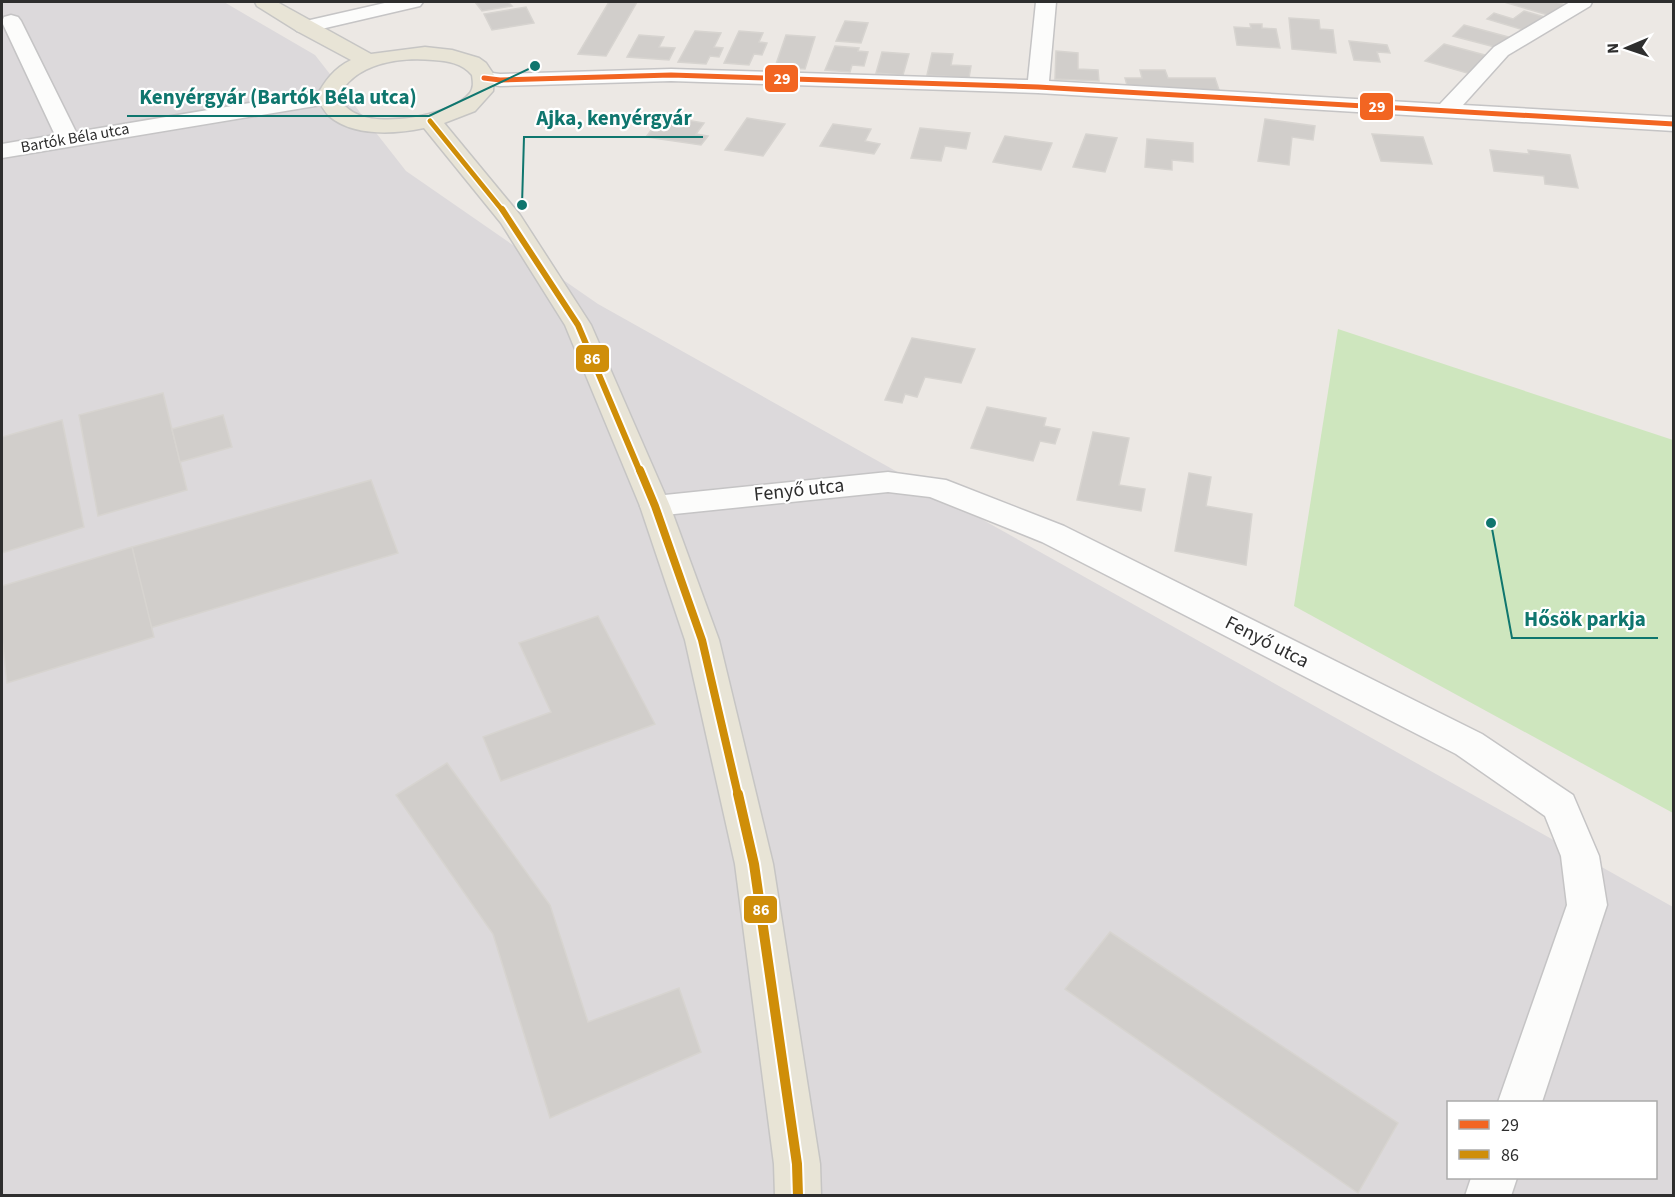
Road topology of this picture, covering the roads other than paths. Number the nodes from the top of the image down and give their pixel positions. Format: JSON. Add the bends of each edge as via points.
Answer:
{"nodes":[{"id":1,"x":264,"y":2,"type":"edge"},
{"id":2,"x":413,"y":2,"type":"edge"},
{"id":3,"x":1046,"y":2,"type":"edge"},
{"id":4,"x":1583,"y":2,"type":"edge"},
{"id":5,"x":11,"y":21,"type":"dead end"},
{"id":6,"x":304,"y":27,"type":"junction"},
{"id":7,"x":368,"y":61,"type":"junction"},
{"id":8,"x":484,"y":78,"type":"junction"},
{"id":9,"x":1038,"y":87,"type":"junction"},
{"id":10,"x":327,"y":97,"type":"junction"},
{"id":11,"x":1447,"y":109,"type":"junction"},
{"id":12,"x":430,"y":121,"type":"junction"},
{"id":13,"x":1674,"y":124,"type":"edge"},
{"id":14,"x":68,"y":139,"type":"junction"},
{"id":15,"x":2,"y":151,"type":"edge"},
{"id":16,"x":655,"y":506,"type":"junction"},
{"id":17,"x":1520,"y":1101,"type":"edge"},
{"id":18,"x":1494,"y":1179,"type":"edge"},
{"id":19,"x":798,"y":1196,"type":"edge"},
{"id":20,"x":1488,"y":1196,"type":"edge"}],
"edges":[{"from":1,"to":6,"type":"main road"},
{"from":2,"to":6,"type":"street"},
{"from":3,"to":9,"type":"street"},
{"from":4,"to":11,"type":"street","via":[[1501,51]]},
{"from":5,"to":14,"type":"street"},
{"from":6,"to":7,"type":"main road"},
{"from":7,"to":8,"type":"main road","via":[[406,54],[442,54],[471,63]]},
{"from":7,"to":10,"type":"main road","via":[[338,77]]},
{"from":8,"to":9,"type":"street","via":[[671,75]]},
{"from":8,"to":12,"type":"main road","via":[[484,87],[472,102]]},
{"from":9,"to":11,"type":"street"},
{"from":10,"to":12,"type":"main road","via":[[330,107],[358,123],[380,126]]},
{"from":10,"to":14,"type":"street","name":"Bartók Béla utca"},
{"from":11,"to":13,"type":"street"},
{"from":12,"to":16,"type":"main road","via":[[511,220],[578,325]]},
{"from":14,"to":15,"type":"street","name":"Bartók Béla utca"},
{"from":16,"to":17,"type":"street","name":"Fenyő utca","via":[[888,482],[935,487],[1053,534],[1469,744],[1560,806],[1580,856],[1587,905]]},
{"from":16,"to":19,"type":"main road","via":[[702,640],[754,864],[797,1164]]},
{"from":18,"to":20,"type":"street"}]}
